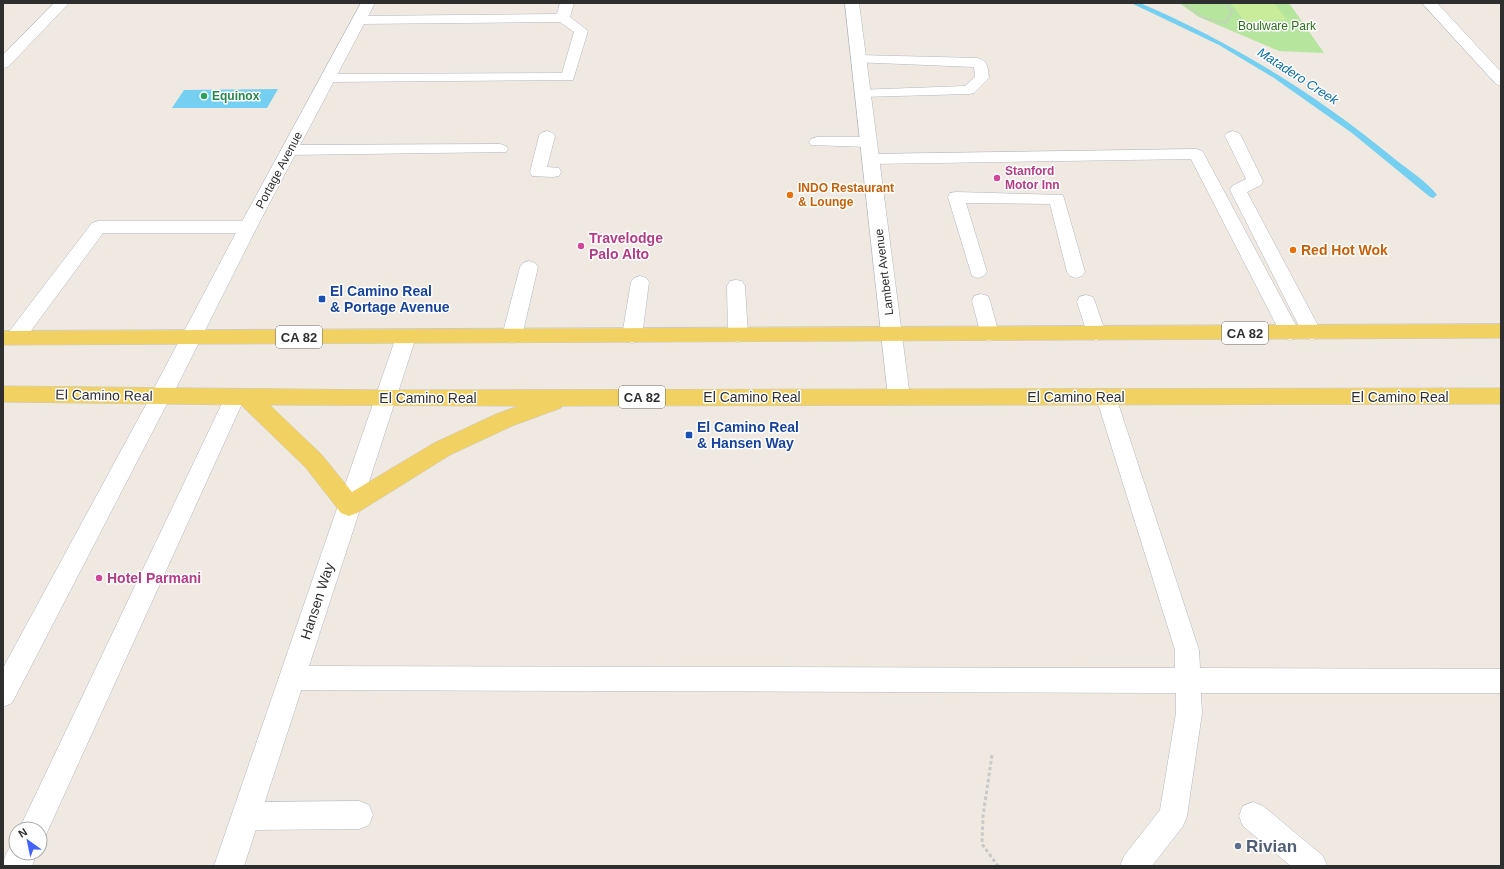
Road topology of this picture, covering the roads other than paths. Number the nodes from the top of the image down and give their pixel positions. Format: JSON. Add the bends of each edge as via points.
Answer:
{"nodes":[{"id":1,"x":62,"y":3,"type":"edge"},
{"id":2,"x":368,"y":3,"type":"edge"},
{"id":3,"x":567,"y":3,"type":"edge"},
{"id":4,"x":852,"y":3,"type":"edge"},
{"id":5,"x":1429,"y":3,"type":"edge"},
{"id":6,"x":563,"y":18,"type":"junction"},
{"id":7,"x":359,"y":20,"type":"junction"},
{"id":8,"x":858,"y":59,"type":"junction"},
{"id":9,"x":3,"y":64,"type":"edge"},
{"id":10,"x":328,"y":78,"type":"junction"},
{"id":11,"x":1501,"y":81,"type":"edge"},
{"id":12,"x":862,"y":93,"type":"junction"},
{"id":13,"x":547,"y":136,"type":"dead end"},
{"id":14,"x":1233,"y":136,"type":"dead end"},
{"id":15,"x":817,"y":142,"type":"dead end"},
{"id":16,"x":868,"y":142,"type":"junction"},
{"id":17,"x":500,"y":149,"type":"dead end"},
{"id":18,"x":289,"y":150,"type":"junction"},
{"id":19,"x":870,"y":160,"type":"junction"},
{"id":20,"x":553,"y":172,"type":"dead end"},
{"id":21,"x":248,"y":227,"type":"junction"},
{"id":22,"x":529,"y":267,"type":"dead end"},
{"id":23,"x":978,"y":272,"type":"dead end"},
{"id":24,"x":1076,"y":272,"type":"dead end"},
{"id":25,"x":640,"y":282,"type":"dead end"},
{"id":26,"x":736,"y":286,"type":"dead end"},
{"id":27,"x":981,"y":302,"type":"dead end"},
{"id":28,"x":1086,"y":302,"type":"dead end"},
{"id":29,"x":1312,"y":332,"type":"junction"},
{"id":30,"x":1501,"y":332,"type":"edge"},
{"id":31,"x":1290,"y":333,"type":"junction"},
{"id":32,"x":989,"y":334,"type":"junction"},
{"id":33,"x":1096,"y":334,"type":"junction"},
{"id":34,"x":738,"y":335,"type":"junction"},
{"id":35,"x":892,"y":335,"type":"junction"},
{"id":36,"x":512,"y":336,"type":"junction"},
{"id":37,"x":632,"y":336,"type":"junction"},
{"id":38,"x":406,"y":337,"type":"junction"},
{"id":39,"x":9,"y":338,"type":"edge"},
{"id":40,"x":192,"y":338,"type":"junction"},
{"id":41,"x":3,"y":394,"type":"edge"},
{"id":42,"x":161,"y":396,"type":"junction"},
{"id":43,"x":1501,"y":396,"type":"edge"},
{"id":44,"x":241,"y":397,"type":"junction"},
{"id":45,"x":899,"y":397,"type":"junction"},
{"id":46,"x":1106,"y":397,"type":"junction"},
{"id":47,"x":386,"y":398,"type":"junction"},
{"id":48,"x":565,"y":398,"type":"junction"},
{"id":49,"x":349,"y":506,"type":"junction"},
{"id":50,"x":292,"y":678,"type":"junction"},
{"id":51,"x":1189,"y":680,"type":"junction"},
{"id":52,"x":1501,"y":681,"type":"edge"},
{"id":53,"x":3,"y":694,"type":"edge"},
{"id":54,"x":359,"y":815,"type":"dead end"},
{"id":55,"x":246,"y":816,"type":"junction"},
{"id":56,"x":1253,"y":816,"type":"dead end"},
{"id":57,"x":38,"y":821,"type":"edge"},
{"id":58,"x":229,"y":866,"type":"edge"},
{"id":59,"x":1134,"y":866,"type":"edge"},
{"id":60,"x":1313,"y":866,"type":"edge"}],
"edges":[{"from":1,"to":9,"type":"street"},
{"from":2,"to":7,"type":"street","name":"Portage Avenue"},
{"from":3,"to":6,"type":"lane"},
{"from":4,"to":8,"type":"street","name":"Lambert Avenue"},
{"from":5,"to":11,"type":"street"},
{"from":6,"to":7,"type":"lane"},
{"from":6,"to":10,"type":"lane","via":[[581,31],[568,77]]},
{"from":7,"to":10,"type":"street","name":"Portage Avenue"},
{"from":8,"to":12,"type":"street","name":"Lambert Avenue"},
{"from":8,"to":12,"type":"lane","via":[[976,62],[981,66],[982,78],[969,90]]},
{"from":10,"to":18,"type":"street","name":"Portage Avenue"},
{"from":12,"to":16,"type":"street","name":"Lambert Avenue"},
{"from":13,"to":20,"type":"lane","via":[[538,172]]},
{"from":14,"to":29,"type":"lane","via":[[1255,181],[1238,190]]},
{"from":15,"to":16,"type":"lane"},
{"from":16,"to":19,"type":"street","name":"Lambert Avenue"},
{"from":17,"to":18,"type":"lane"},
{"from":18,"to":21,"type":"street","name":"Portage Avenue"},
{"from":19,"to":31,"type":"lane","via":[[1196,154]]},
{"from":19,"to":35,"type":"street","name":"Lambert Avenue"},
{"from":21,"to":39,"type":"lane","via":[[98,228]]},
{"from":21,"to":40,"type":"street","name":"Portage Avenue"},
{"from":22,"to":36,"type":"lane"},
{"from":23,"to":24,"type":"lane","via":[[956,197],[1057,199]]},
{"from":25,"to":37,"type":"lane"},
{"from":26,"to":34,"type":"lane"},
{"from":27,"to":32,"type":"lane"},
{"from":28,"to":33,"type":"lane"},
{"from":29,"to":30,"type":"main road","number":"CA 82"},
{"from":29,"to":31,"type":"main road","number":"CA 82"},
{"from":31,"to":33,"type":"main road","number":"CA 82"},
{"from":32,"to":33,"type":"main road","number":"CA 82"},
{"from":32,"to":35,"type":"main road","number":"CA 82"},
{"from":34,"to":35,"type":"main road","number":"CA 82"},
{"from":34,"to":37,"type":"main road","number":"CA 82"},
{"from":35,"to":45,"type":"street","name":"Lambert Avenue"},
{"from":36,"to":37,"type":"main road","number":"CA 82"},
{"from":36,"to":38,"type":"main road","number":"CA 82"},
{"from":38,"to":40,"type":"main road","number":"CA 82"},
{"from":38,"to":47,"type":"street","name":"Hansen Way"},
{"from":39,"to":40,"type":"main road","number":"CA 82"},
{"from":40,"to":42,"type":"street","name":"Portage Avenue"},
{"from":41,"to":42,"type":"main road","name":"El Camino Real","number":"CA 82"},
{"from":42,"to":44,"type":"main road","name":"El Camino Real","number":"CA 82"},
{"from":42,"to":53,"type":"lane"},
{"from":43,"to":46,"type":"main road","name":"El Camino Real","number":"CA 82"},
{"from":44,"to":47,"type":"main road","name":"El Camino Real","number":"CA 82"},
{"from":44,"to":49,"type":"main road","via":[[293,438],[333,483]]},
{"from":44,"to":57,"type":"lane"},
{"from":45,"to":46,"type":"main road","name":"El Camino Real","number":"CA 82"},
{"from":45,"to":48,"type":"main road","name":"El Camino Real","number":"CA 82"},
{"from":46,"to":51,"type":"lane","via":[[1187,650]]},
{"from":47,"to":48,"type":"main road","name":"El Camino Real","number":"CA 82"},
{"from":47,"to":49,"type":"street","name":"Hansen Way"},
{"from":48,"to":49,"type":"main road","via":[[504,420],[442,449]]},
{"from":49,"to":50,"type":"street","name":"Hansen Way"},
{"from":50,"to":51,"type":"lane"},
{"from":50,"to":55,"type":"street","name":"Hansen Way"},
{"from":51,"to":52,"type":"lane"},
{"from":51,"to":59,"type":"lane","via":[[1189,713],[1173,816]]},
{"from":54,"to":55,"type":"lane"},
{"from":55,"to":58,"type":"street","name":"Hansen Way"},
{"from":56,"to":60,"type":"lane"}]}
